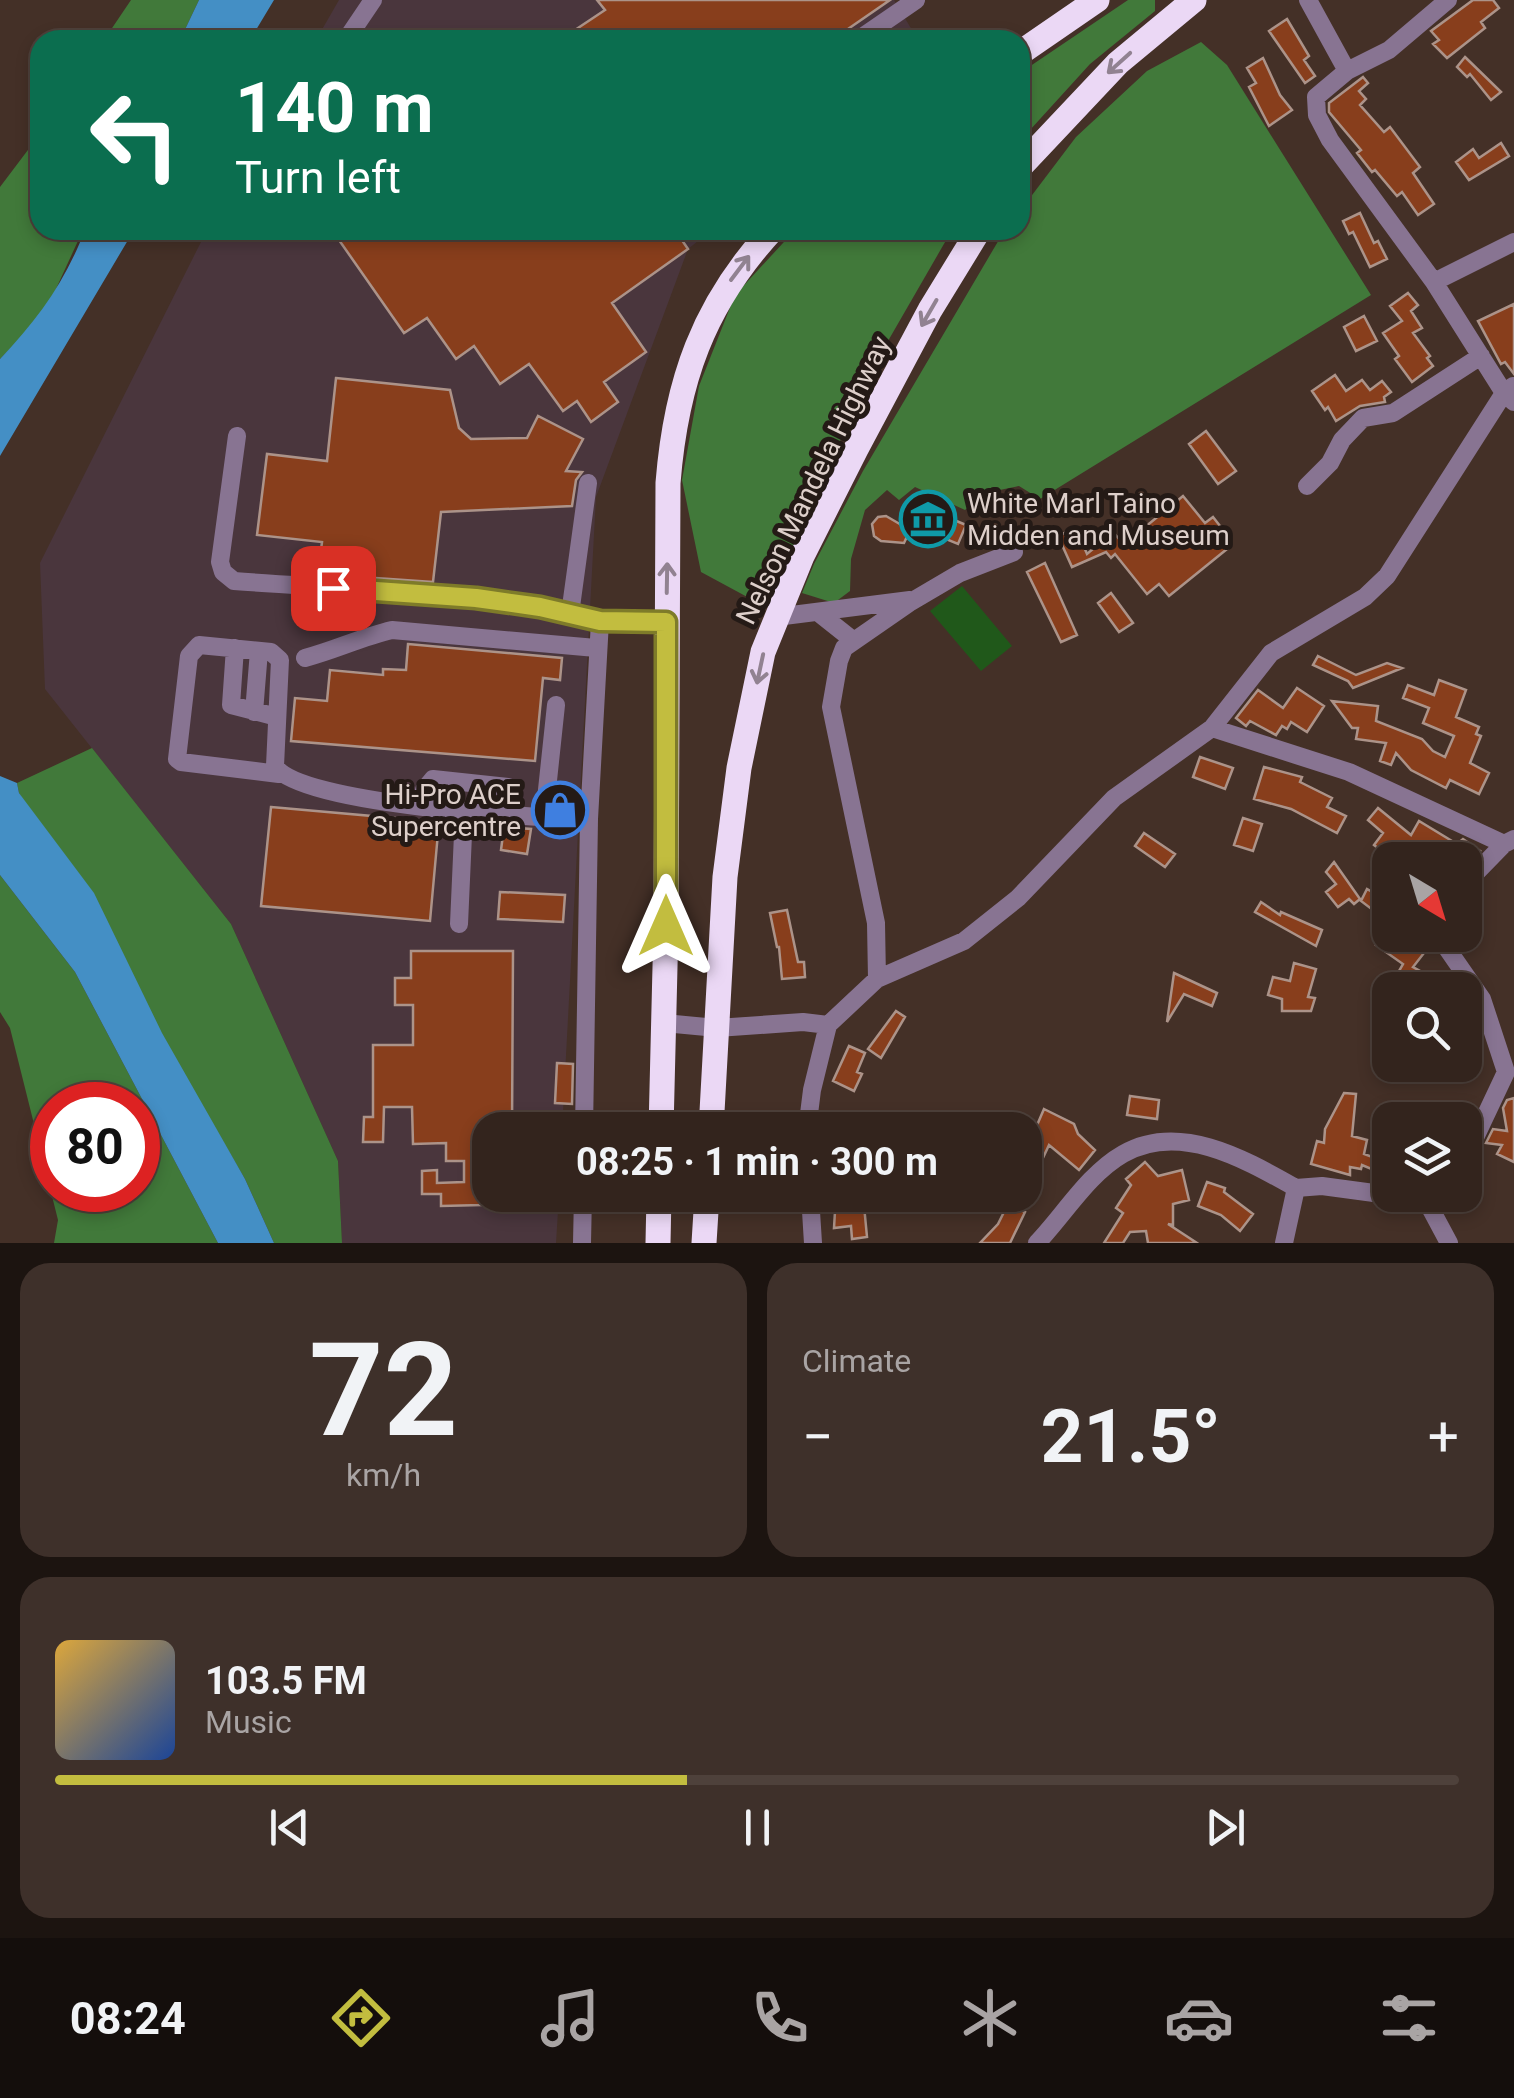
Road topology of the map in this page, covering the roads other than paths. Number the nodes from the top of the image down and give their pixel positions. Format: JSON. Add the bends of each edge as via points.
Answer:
{"nodes":[{"id":1,"x":373,"y":0,"type":"edge"},
{"id":2,"x":916,"y":0,"type":"edge"},
{"id":3,"x":1097,"y":0,"type":"edge"},
{"id":4,"x":1194,"y":0,"type":"edge"},
{"id":5,"x":1308,"y":0,"type":"edge"},
{"id":6,"x":1448,"y":0,"type":"edge"},
{"id":7,"x":353,"y":30,"type":"edge"},
{"id":8,"x":884,"y":30,"type":"edge"},
{"id":9,"x":1030,"y":46,"type":"edge"},
{"id":10,"x":1347,"y":71,"type":"junction"},
{"id":11,"x":1030,"y":156,"type":"edge"},
{"id":12,"x":764,"y":240,"type":"edge"},
{"id":13,"x":973,"y":240,"type":"edge"},
{"id":14,"x":1514,"y":242,"type":"edge"},
{"id":15,"x":1434,"y":282,"type":"junction"},
{"id":16,"x":1481,"y":356,"type":"junction"},
{"id":17,"x":1511,"y":394,"type":"edge"},
{"id":18,"x":237,"y":436,"type":"dead end"},
{"id":19,"x":588,"y":483,"type":"dead end"},
{"id":20,"x":1307,"y":486,"type":"dead end"},
{"id":21,"x":1014,"y":552,"type":"dead end"},
{"id":22,"x":916,"y":599,"type":"junction"},
{"id":23,"x":570,"y":614,"type":"junction"},
{"id":24,"x":820,"y":614,"type":"junction"},
{"id":25,"x":776,"y":617,"type":"junction"},
{"id":26,"x":600,"y":621,"type":"junction"},
{"id":27,"x":666,"y":622,"type":"junction"},
{"id":28,"x":854,"y":641,"type":"junction"},
{"id":29,"x":235,"y":648,"type":"junction"},
{"id":30,"x":596,"y":648,"type":"junction"},
{"id":31,"x":259,"y":651,"type":"junction"},
{"id":32,"x":305,"y":658,"type":"dead end"},
{"id":33,"x":556,"y":705,"type":"dead end"},
{"id":34,"x":254,"y":712,"type":"junction"},
{"id":35,"x":277,"y":717,"type":"junction"},
{"id":36,"x":1212,"y":728,"type":"junction"},
{"id":37,"x":279,"y":774,"type":"junction"},
{"id":38,"x":508,"y":787,"type":"dead end"},
{"id":39,"x":422,"y":806,"type":"junction"},
{"id":40,"x":464,"y":812,"type":"junction"},
{"id":41,"x":544,"y":818,"type":"junction"},
{"id":42,"x":589,"y":820,"type":"junction"},
{"id":43,"x":1509,"y":841,"type":"edge"},
{"id":44,"x":1482,"y":867,"type":"edge"},
{"id":45,"x":459,"y":924,"type":"dead end"},
{"id":46,"x":1450,"y":952,"type":"edge"},
{"id":47,"x":878,"y":979,"type":"junction"},
{"id":48,"x":714,"y":1020,"type":"junction"},
{"id":49,"x":828,"y":1025,"type":"junction"},
{"id":50,"x":659,"y":1028,"type":"junction"},
{"id":51,"x":1510,"y":1072,"type":"edge"},
{"id":52,"x":584,"y":1112,"type":"edge"},
{"id":53,"x":661,"y":1112,"type":"edge"},
{"id":54,"x":711,"y":1112,"type":"edge"},
{"id":55,"x":809,"y":1112,"type":"edge"},
{"id":56,"x":1482,"y":1126,"type":"edge"},
{"id":57,"x":1296,"y":1188,"type":"junction"},
{"id":58,"x":1372,"y":1192,"type":"edge"},
{"id":59,"x":583,"y":1212,"type":"edge"},
{"id":60,"x":659,"y":1212,"type":"edge"},
{"id":61,"x":706,"y":1212,"type":"edge"},
{"id":62,"x":811,"y":1212,"type":"edge"},
{"id":63,"x":1435,"y":1212,"type":"edge"},
{"id":64,"x":582,"y":1243,"type":"edge"},
{"id":65,"x":658,"y":1243,"type":"edge"},
{"id":66,"x":704,"y":1243,"type":"edge"},
{"id":67,"x":814,"y":1243,"type":"edge"},
{"id":68,"x":1038,"y":1243,"type":"edge"},
{"id":69,"x":1284,"y":1243,"type":"edge"},
{"id":70,"x":1449,"y":1243,"type":"edge"}],
"edges":[{"from":1,"to":7,"type":"street"},
{"from":2,"to":8,"type":"street"},
{"from":3,"to":9,"type":"highway"},
{"from":4,"to":11,"type":"highway","one_way":true,"via":[[1118,63]]},
{"from":5,"to":10,"type":"street"},
{"from":6,"to":10,"type":"street","via":[[1389,50]]},
{"from":10,"to":15,"type":"street","via":[[1316,97],[1317,115]]},
{"from":27,"to":12,"type":"highway","one_way":true,"via":[[676,411],[717,301]]},
{"from":13,"to":25,"type":"highway","name":"Nelson Mandela Highway","one_way":true,"via":[[856,449]]},
{"from":14,"to":15,"type":"street"},
{"from":15,"to":16,"type":"street"},
{"from":16,"to":17,"type":"street"},
{"from":16,"to":20,"type":"street","via":[[1393,412],[1364,418]]},
{"from":17,"to":36,"type":"street","via":[[1387,576],[1365,597],[1271,652]]},
{"from":18,"to":23,"type":"street","via":[[220,562],[234,581],[476,598]]},
{"from":19,"to":23,"type":"street"},
{"from":21,"to":22,"type":"street"},
{"from":22,"to":24,"type":"street"},
{"from":22,"to":28,"type":"street"},
{"from":23,"to":26,"type":"street"},
{"from":24,"to":25,"type":"street"},
{"from":24,"to":28,"type":"street"},
{"from":25,"to":48,"type":"highway","name":"Nelson Mandela Highway","one_way":true,"via":[[739,768]]},
{"from":26,"to":27,"type":"street"},
{"from":26,"to":30,"type":"street"},
{"from":27,"to":50,"type":"highway"},
{"from":28,"to":47,"type":"street","via":[[839,660],[831,706],[876,923]]},
{"from":29,"to":31,"type":"street"},
{"from":29,"to":34,"type":"street","via":[[231,705]]},
{"from":29,"to":37,"type":"street","via":[[193,650],[176,756],[181,762]]},
{"from":30,"to":32,"type":"street","via":[[392,630]]},
{"from":30,"to":42,"type":"street"},
{"from":31,"to":34,"type":"street"},
{"from":31,"to":35,"type":"street","via":[[280,660]]},
{"from":33,"to":41,"type":"street"},
{"from":34,"to":35,"type":"street"},
{"from":35,"to":37,"type":"street"},
{"from":36,"to":43,"type":"street","via":[[1349,772]]},
{"from":36,"to":47,"type":"street","via":[[1114,798],[1018,898],[964,941]]},
{"from":37,"to":39,"type":"street","via":[[318,789]]},
{"from":38,"to":39,"type":"street","via":[[434,779]]},
{"from":39,"to":40,"type":"street"},
{"from":40,"to":41,"type":"street"},
{"from":40,"to":45,"type":"street"},
{"from":41,"to":42,"type":"street"},
{"from":42,"to":52,"type":"street"},
{"from":43,"to":44,"type":"street"},
{"from":46,"to":51,"type":"street","via":[[1482,999]]},
{"from":47,"to":49,"type":"street"},
{"from":48,"to":49,"type":"street"},
{"from":48,"to":50,"type":"street"},
{"from":48,"to":54,"type":"highway","name":"Nelson Mandela Highway"},
{"from":49,"to":55,"type":"street"},
{"from":50,"to":53,"type":"highway"},
{"from":51,"to":56,"type":"street"},
{"from":57,"to":58,"type":"street"},
{"from":57,"to":68,"type":"street","via":[[1199,1144],[1161,1142],[1123,1154]]},
{"from":57,"to":69,"type":"street"},
{"from":59,"to":64,"type":"street"},
{"from":60,"to":65,"type":"highway"},
{"from":61,"to":66,"type":"highway"},
{"from":62,"to":67,"type":"street"},
{"from":63,"to":70,"type":"street"}]}
